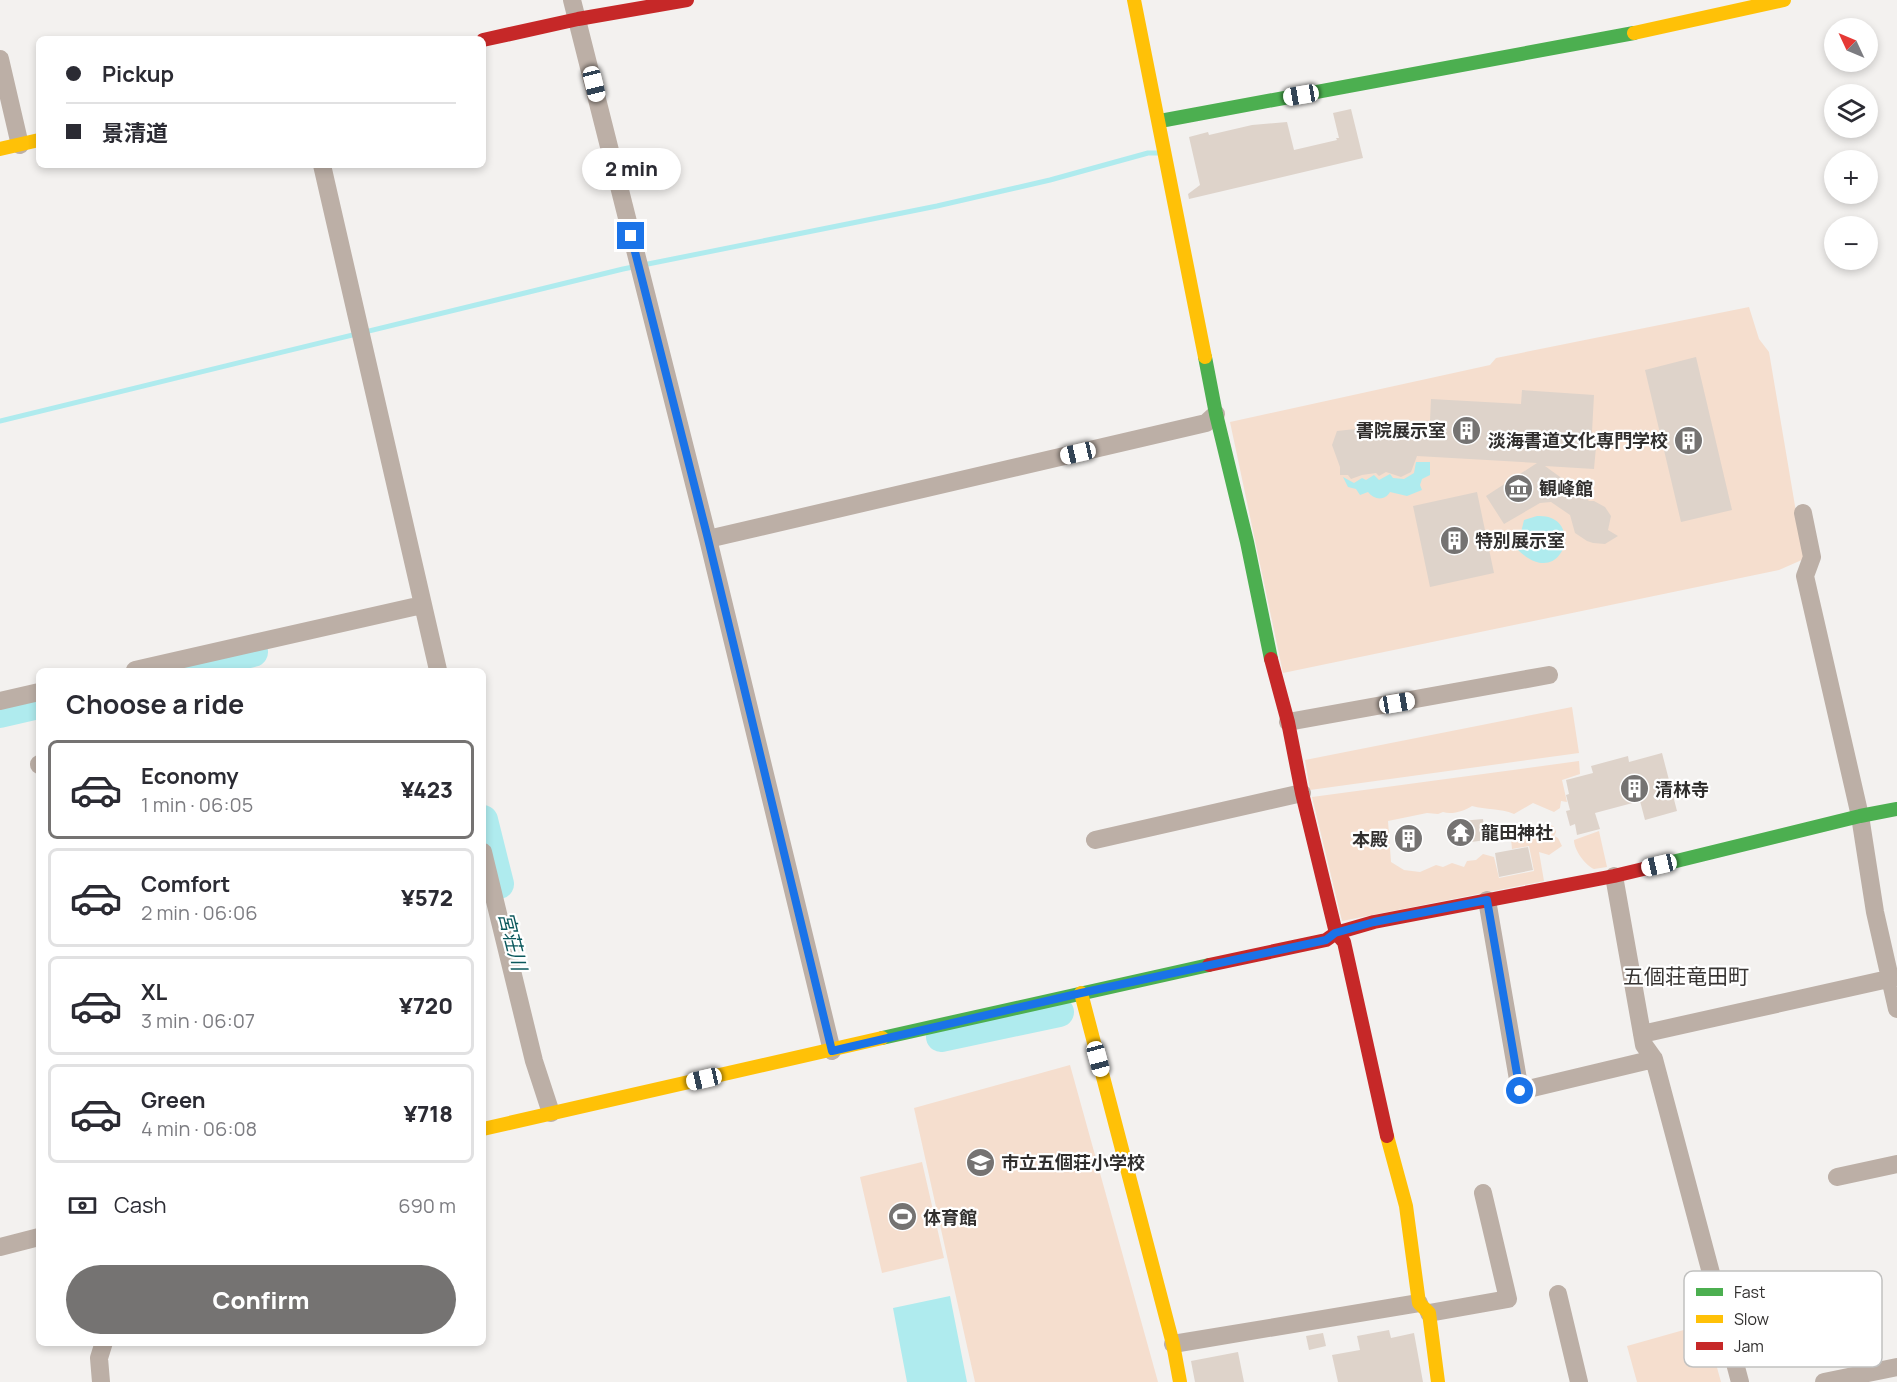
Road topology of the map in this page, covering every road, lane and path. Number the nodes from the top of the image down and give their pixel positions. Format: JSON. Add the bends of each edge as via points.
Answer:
{"nodes":[{"id":1,"x":572,"y":0,"type":"edge"},
{"id":2,"x":687,"y":0,"type":"edge"},
{"id":3,"x":1134,"y":0,"type":"edge"},
{"id":4,"x":1784,"y":0,"type":"edge"},
{"id":5,"x":578,"y":19,"type":"junction"},
{"id":6,"x":486,"y":39,"type":"edge"},
{"id":7,"x":0,"y":59,"type":"edge"},
{"id":8,"x":1160,"y":121,"type":"junction"},
{"id":9,"x":36,"y":141,"type":"edge"},
{"id":10,"x":20,"y":145,"type":"junction"},
{"id":11,"x":0,"y":149,"type":"edge"},
{"id":12,"x":323,"y":168,"type":"edge"},
{"id":13,"x":1216,"y":414,"type":"junction"},
{"id":14,"x":1803,"y":513,"type":"dead end"},
{"id":15,"x":708,"y":539,"type":"junction"},
{"id":16,"x":422,"y":605,"type":"junction"},
{"id":17,"x":144,"y":668,"type":"edge"},
{"id":18,"x":438,"y":668,"type":"edge"},
{"id":19,"x":1549,"y":675,"type":"dead end"},
{"id":20,"x":36,"y":693,"type":"edge"},
{"id":21,"x":0,"y":701,"type":"edge"},
{"id":22,"x":1288,"y":722,"type":"junction"},
{"id":23,"x":1302,"y":793,"type":"junction"},
{"id":24,"x":1897,"y":809,"type":"edge"},
{"id":25,"x":1860,"y":816,"type":"junction"},
{"id":26,"x":1095,"y":840,"type":"dead end"},
{"id":27,"x":486,"y":864,"type":"edge"},
{"id":28,"x":1614,"y":876,"type":"junction"},
{"id":29,"x":1487,"y":900,"type":"junction"},
{"id":30,"x":1335,"y":933,"type":"junction"},
{"id":31,"x":1894,"y":978,"type":"edge"},
{"id":32,"x":1081,"y":993,"type":"junction"},
{"id":33,"x":1897,"y":1009,"type":"edge"},
{"id":34,"x":1642,"y":1034,"type":"junction"},
{"id":35,"x":832,"y":1051,"type":"junction"},
{"id":36,"x":1653,"y":1059,"type":"junction"},
{"id":37,"x":551,"y":1113,"type":"junction"},
{"id":38,"x":486,"y":1128,"type":"edge"},
{"id":39,"x":1897,"y":1164,"type":"edge"},
{"id":40,"x":1837,"y":1177,"type":"dead end"},
{"id":41,"x":1483,"y":1193,"type":"dead end"},
{"id":42,"x":36,"y":1238,"type":"edge"},
{"id":43,"x":0,"y":1247,"type":"edge"},
{"id":44,"x":1710,"y":1271,"type":"edge"},
{"id":45,"x":1557,"y":1294,"type":"dead end"},
{"id":46,"x":1424,"y":1308,"type":"junction"},
{"id":47,"x":1173,"y":1344,"type":"junction"},
{"id":48,"x":103,"y":1346,"type":"edge"},
{"id":49,"x":1736,"y":1367,"type":"edge"},
{"id":50,"x":1897,"y":1367,"type":"edge"},
{"id":51,"x":101,"y":1382,"type":"edge"},
{"id":52,"x":1180,"y":1382,"type":"edge"},
{"id":53,"x":1438,"y":1382,"type":"edge"},
{"id":54,"x":1579,"y":1382,"type":"edge"},
{"id":55,"x":1740,"y":1382,"type":"edge"},
{"id":56,"x":1824,"y":1382,"type":"edge"}],
"edges":[{"from":1,"to":5,"type":"street"},
{"from":2,"to":5,"type":"street"},
{"from":3,"to":8,"type":"street"},
{"from":4,"to":8,"type":"street","via":[[1677,25]]},
{"from":5,"to":6,"type":"street"},
{"from":5,"to":15,"type":"street"},
{"from":7,"to":10,"type":"street"},
{"from":8,"to":13,"type":"street"},
{"from":9,"to":10,"type":"street"},
{"from":10,"to":11,"type":"street"},
{"from":12,"to":16,"type":"street"},
{"from":13,"to":15,"type":"street","via":[[1206,423]]},
{"from":13,"to":22,"type":"street"},
{"from":14,"to":25,"type":"street","via":[[1812,557],[1805,576]]},
{"from":15,"to":35,"type":"street"},
{"from":16,"to":17,"type":"street"},
{"from":16,"to":18,"type":"street"},
{"from":19,"to":22,"type":"street"},
{"from":20,"to":21,"type":"street"},
{"from":22,"to":23,"type":"street"},
{"from":23,"to":26,"type":"street"},
{"from":23,"to":30,"type":"street"},
{"from":24,"to":25,"type":"street"},
{"from":25,"to":28,"type":"street"},
{"from":25,"to":31,"type":"street","via":[[1875,912]]},
{"from":27,"to":37,"type":"street","via":[[534,1061]]},
{"from":28,"to":29,"type":"street"},
{"from":28,"to":34,"type":"street"},
{"from":29,"to":30,"type":"street"},
{"from":29,"to":36,"type":"street","via":[[1520,1091]]},
{"from":30,"to":32,"type":"street","via":[[1326,940]]},
{"from":30,"to":46,"type":"street","via":[[1344,942],[1379,1107],[1406,1206]]},
{"from":31,"to":33,"type":"street"},
{"from":31,"to":34,"type":"street"},
{"from":32,"to":35,"type":"street"},
{"from":32,"to":47,"type":"street"},
{"from":34,"to":36,"type":"street"},
{"from":35,"to":37,"type":"street"},
{"from":36,"to":44,"type":"street"},
{"from":37,"to":38,"type":"street"},
{"from":39,"to":40,"type":"street"},
{"from":41,"to":46,"type":"street","via":[[1508,1299]]},
{"from":42,"to":43,"type":"street"},
{"from":45,"to":54,"type":"street"},
{"from":46,"to":47,"type":"street"},
{"from":46,"to":53,"type":"street"},
{"from":47,"to":52,"type":"street"},
{"from":48,"to":51,"type":"street","via":[[99,1358]]},
{"from":49,"to":55,"type":"street"},
{"from":50,"to":56,"type":"street"}]}
